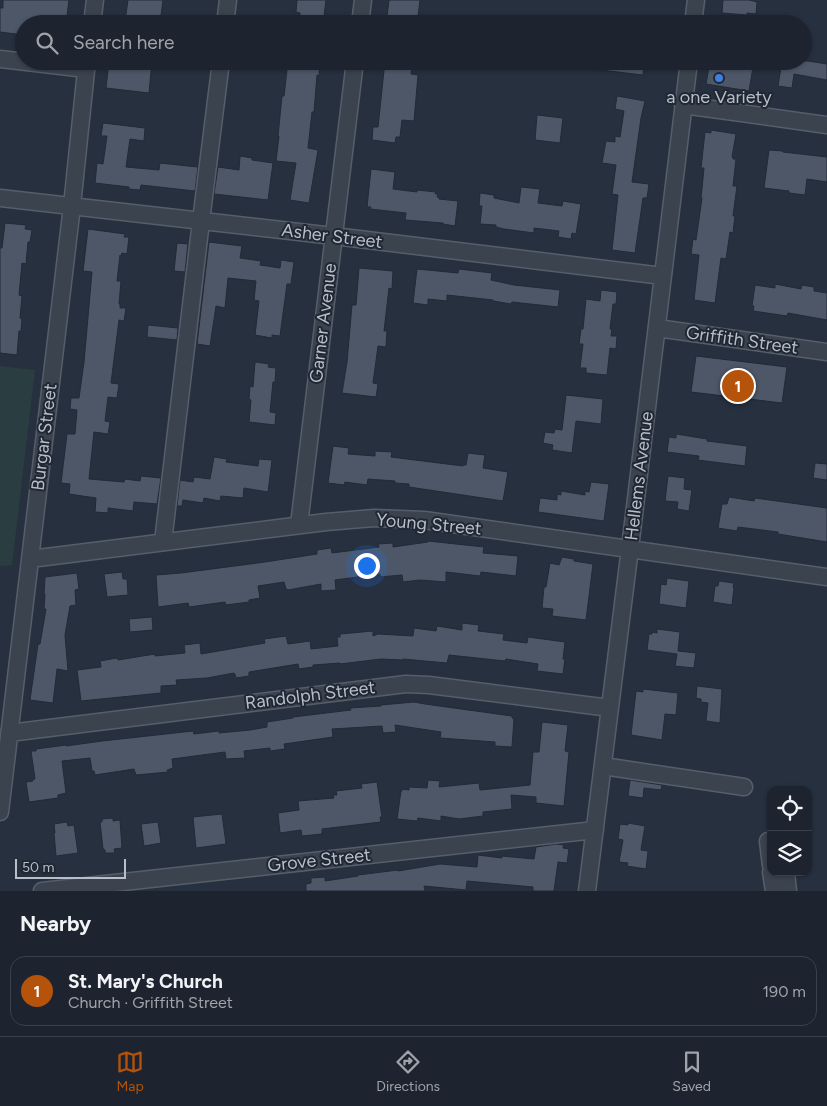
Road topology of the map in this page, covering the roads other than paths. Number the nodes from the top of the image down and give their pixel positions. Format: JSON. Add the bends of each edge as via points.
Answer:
{"nodes":[{"id":1,"x":95,"y":0,"type":"edge"},
{"id":2,"x":228,"y":0,"type":"edge"},
{"id":3,"x":363,"y":0,"type":"edge"},
{"id":4,"x":696,"y":0,"type":"edge"},
{"id":5,"x":93,"y":15,"type":"edge"},
{"id":6,"x":226,"y":15,"type":"edge"},
{"id":7,"x":361,"y":15,"type":"edge"},
{"id":8,"x":694,"y":15,"type":"edge"},
{"id":9,"x":0,"y":59,"type":"edge"},
{"id":10,"x":15,"y":60,"type":"edge"},
{"id":11,"x":86,"y":70,"type":"edge"},
{"id":12,"x":220,"y":70,"type":"edge"},
{"id":13,"x":354,"y":70,"type":"edge"},
{"id":14,"x":688,"y":70,"type":"edge"},
{"id":15,"x":684,"y":105,"type":"junction"},
{"id":16,"x":827,"y":125,"type":"edge"},
{"id":17,"x":0,"y":198,"type":"edge"},
{"id":18,"x":72,"y":206,"type":"junction"},
{"id":19,"x":201,"y":221,"type":"junction"},
{"id":20,"x":334,"y":236,"type":"junction"},
{"id":21,"x":663,"y":276,"type":"junction"},
{"id":22,"x":657,"y":328,"type":"junction"},
{"id":23,"x":827,"y":352,"type":"edge"},
{"id":24,"x":298,"y":525,"type":"junction"},
{"id":25,"x":164,"y":542,"type":"junction"},
{"id":26,"x":630,"y":548,"type":"junction"},
{"id":27,"x":30,"y":559,"type":"junction"},
{"id":28,"x":827,"y":577,"type":"edge"},
{"id":29,"x":610,"y":708,"type":"junction"},
{"id":30,"x":9,"y":733,"type":"junction"},
{"id":31,"x":603,"y":766,"type":"junction"},
{"id":32,"x":744,"y":786,"type":"dead end"},
{"id":33,"x":0,"y":812,"type":"edge"},
{"id":34,"x":595,"y":830,"type":"junction"},
{"id":35,"x":772,"y":876,"type":"edge"},
{"id":36,"x":786,"y":876,"type":"edge"},
{"id":37,"x":42,"y":891,"type":"edge"},
{"id":38,"x":587,"y":891,"type":"edge"},
{"id":39,"x":774,"y":891,"type":"edge"},
{"id":40,"x":788,"y":891,"type":"edge"}],
"edges":[{"from":1,"to":5,"type":"street"},
{"from":2,"to":6,"type":"street"},
{"from":3,"to":7,"type":"street"},
{"from":4,"to":8,"type":"street"},
{"from":9,"to":10,"type":"street"},
{"from":11,"to":18,"type":"street","name":"Burgar Street"},
{"from":12,"to":19,"type":"street"},
{"from":13,"to":20,"type":"street","name":"Garner Avenue"},
{"from":14,"to":15,"type":"street","name":"Hellems Avenue"},
{"from":15,"to":16,"type":"street"},
{"from":15,"to":21,"type":"street","name":"Hellems Avenue"},
{"from":17,"to":18,"type":"street","name":"Asher Street"},
{"from":18,"to":19,"type":"street","name":"Asher Street"},
{"from":18,"to":27,"type":"street","name":"Burgar Street"},
{"from":19,"to":20,"type":"street","name":"Asher Street"},
{"from":19,"to":25,"type":"street"},
{"from":20,"to":21,"type":"street","name":"Asher Street"},
{"from":20,"to":24,"type":"street","name":"Garner Avenue"},
{"from":21,"to":22,"type":"street","name":"Hellems Avenue"},
{"from":22,"to":23,"type":"street","name":"Griffith Street"},
{"from":22,"to":26,"type":"street","name":"Hellems Avenue"},
{"from":24,"to":25,"type":"street","name":"Young Street"},
{"from":24,"to":26,"type":"street","name":"Young Street","via":[[374,518],[424,520]]},
{"from":25,"to":27,"type":"street","name":"Young Street"},
{"from":26,"to":28,"type":"street","name":"Young Street"},
{"from":26,"to":29,"type":"street","name":"Hellems Avenue"},
{"from":27,"to":30,"type":"street","name":"Burgar Street"},
{"from":29,"to":30,"type":"street","name":"Randolph Street","via":[[406,684]]},
{"from":29,"to":31,"type":"street","name":"Hellems Avenue"},
{"from":30,"to":33,"type":"street","name":"Burgar Street"},
{"from":31,"to":32,"type":"street"},
{"from":31,"to":34,"type":"street","name":"Hellems Avenue"},
{"from":34,"to":37,"type":"street","name":"Grove Street"},
{"from":34,"to":38,"type":"street","name":"Hellems Avenue"},
{"from":35,"to":39,"type":"street"},
{"from":36,"to":40,"type":"street"}]}
